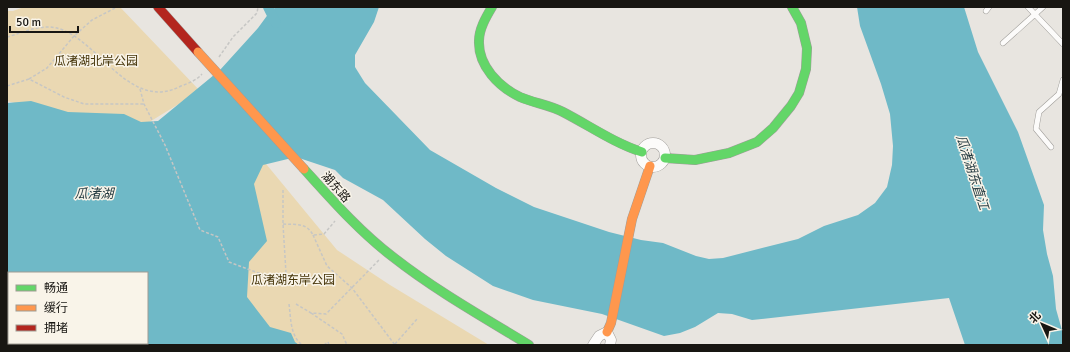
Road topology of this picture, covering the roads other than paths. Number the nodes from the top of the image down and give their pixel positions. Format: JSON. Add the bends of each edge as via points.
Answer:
{"nodes":[{"id":1,"x":158,"y":7,"type":"edge"},
{"id":2,"x":492,"y":7,"type":"edge"},
{"id":3,"x":792,"y":7,"type":"edge"},
{"id":4,"x":1028,"y":7,"type":"edge"},
{"id":5,"x":1043,"y":7,"type":"edge"},
{"id":6,"x":1036,"y":14,"type":"junction"},
{"id":7,"x":1003,"y":43,"type":"dead end"},
{"id":8,"x":1063,"y":44,"type":"edge"},
{"id":9,"x":1063,"y":80,"type":"edge"},
{"id":10,"x":1051,"y":147,"type":"dead end"},
{"id":11,"x":642,"y":152,"type":"junction"},
{"id":12,"x":665,"y":158,"type":"junction"},
{"id":13,"x":650,"y":166,"type":"junction"},
{"id":14,"x":609,"y":328,"type":"junction"},
{"id":15,"x":529,"y":345,"type":"edge"},
{"id":16,"x":594,"y":345,"type":"edge"},
{"id":17,"x":610,"y":345,"type":"edge"}],
"edges":[{"from":1,"to":15,"type":"street","name":"湖东路","bridge":true,"via":[[342,211],[386,251],[426,281]]},
{"from":2,"to":11,"type":"street","via":[[479,40],[480,50],[482,60],[500,83],[521,97],[561,111],[620,144]]},
{"from":3,"to":12,"type":"street","via":[[802,22],[807,48],[806,69],[799,92],[773,128],[757,142],[729,153],[695,160]]},
{"from":4,"to":6,"type":"lane"},
{"from":5,"to":6,"type":"lane"},
{"from":6,"to":7,"type":"lane"},
{"from":6,"to":8,"type":"lane"},
{"from":9,"to":10,"type":"lane","via":[[1059,94],[1038,112],[1036,129]]},
{"from":11,"to":12,"type":"street","via":[[646,146],[656,143],[664,150]]},
{"from":11,"to":13,"type":"street","via":[[643,160]]},
{"from":12,"to":13,"type":"street","via":[[660,164]]},
{"from":13,"to":14,"type":"street","via":[[632,219]]},
{"from":14,"to":16,"type":"street","via":[[599,336]]},
{"from":14,"to":17,"type":"street"}]}
